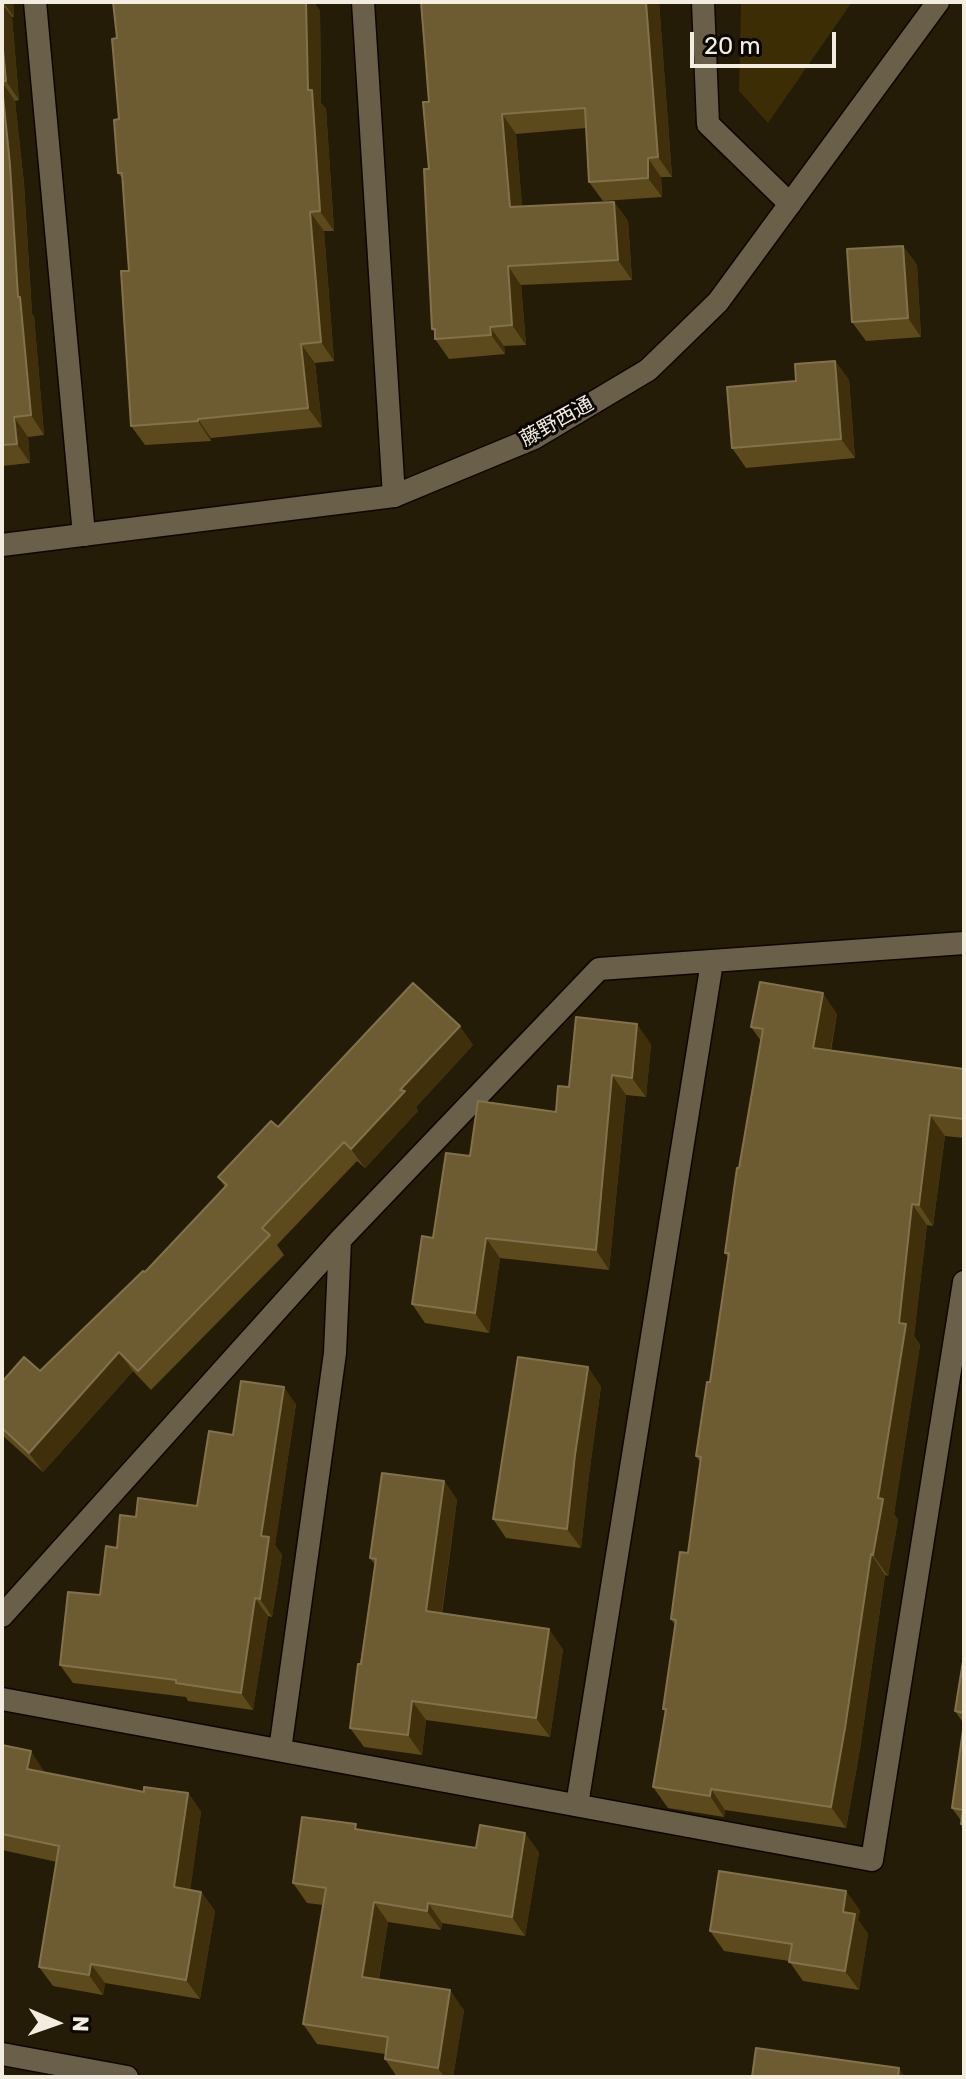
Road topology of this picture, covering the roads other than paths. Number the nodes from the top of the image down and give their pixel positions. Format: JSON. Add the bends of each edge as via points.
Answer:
{"nodes":[{"id":1,"x":35,"y":2,"type":"edge"},
{"id":2,"x":363,"y":2,"type":"edge"},
{"id":3,"x":703,"y":2,"type":"edge"},
{"id":4,"x":938,"y":2,"type":"edge"},
{"id":5,"x":790,"y":204,"type":"junction"},
{"id":6,"x":394,"y":496,"type":"junction"},
{"id":7,"x":84,"y":535,"type":"junction"},
{"id":8,"x":2,"y":545,"type":"edge"},
{"id":9,"x":964,"y":943,"type":"edge"},
{"id":10,"x":712,"y":962,"type":"junction"},
{"id":11,"x":340,"y":1240,"type":"junction"},
{"id":12,"x":964,"y":1282,"type":"edge"},
{"id":13,"x":2,"y":1616,"type":"edge"},
{"id":14,"x":2,"y":1699,"type":"edge"},
{"id":15,"x":280,"y":1750,"type":"junction"},
{"id":16,"x":577,"y":1805,"type":"junction"},
{"id":17,"x":2,"y":2054,"type":"edge"},
{"id":18,"x":127,"y":2077,"type":"edge"}],
"edges":[{"from":1,"to":7,"type":"street"},
{"from":2,"to":6,"type":"street"},
{"from":3,"to":5,"type":"street","via":[[708,124]]},
{"from":4,"to":5,"type":"street","name":"藤野西通"},
{"from":5,"to":6,"type":"street","name":"藤野西通","via":[[718,302],[648,370],[534,438]]},
{"from":6,"to":7,"type":"street","name":"藤野西通"},
{"from":7,"to":8,"type":"street","name":"藤野西通"},
{"from":9,"to":10,"type":"street"},
{"from":10,"to":11,"type":"street","via":[[599,969]]},
{"from":10,"to":16,"type":"street"},
{"from":11,"to":13,"type":"street"},
{"from":11,"to":15,"type":"street","via":[[335,1353]]},
{"from":12,"to":16,"type":"street","via":[[872,1860]]},
{"from":14,"to":15,"type":"street"},
{"from":15,"to":16,"type":"street"},
{"from":17,"to":18,"type":"street"}]}
